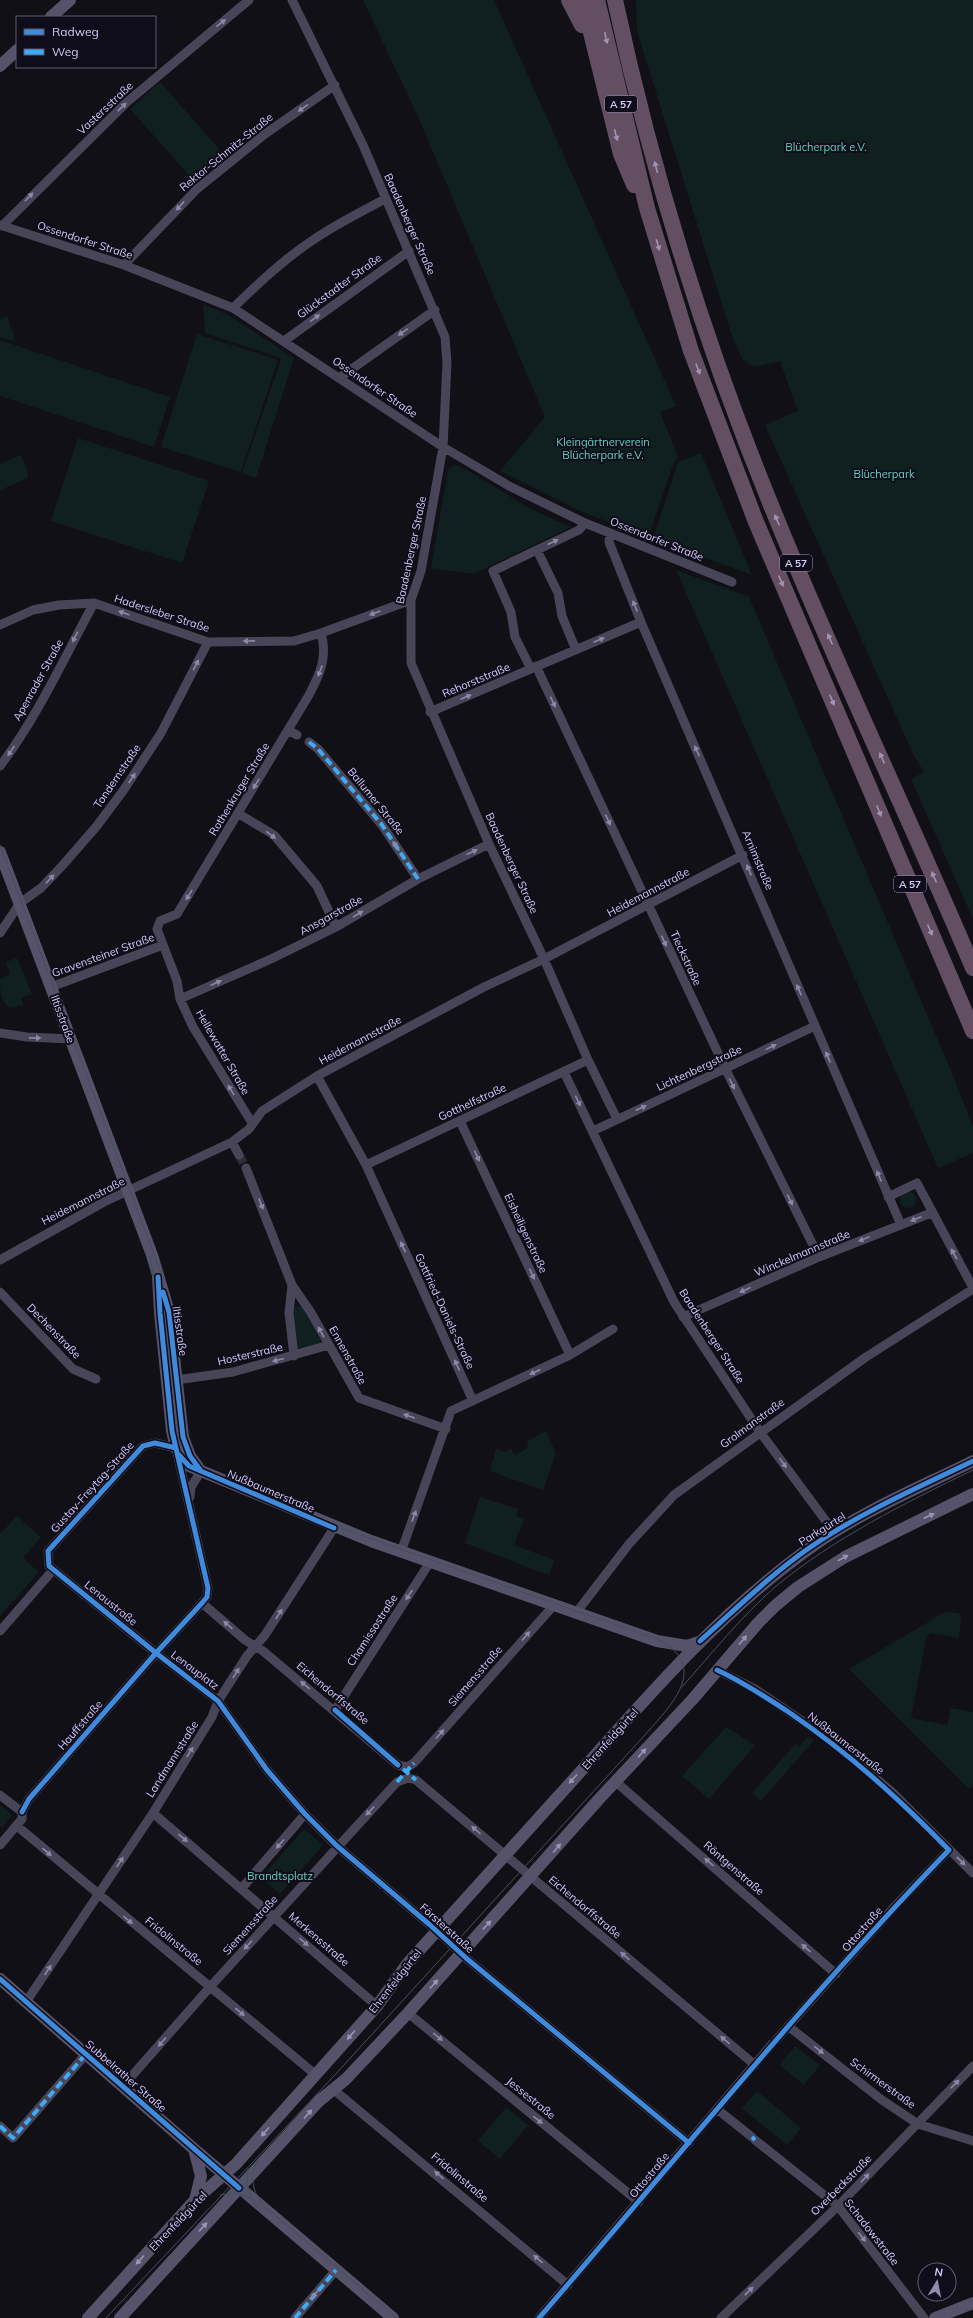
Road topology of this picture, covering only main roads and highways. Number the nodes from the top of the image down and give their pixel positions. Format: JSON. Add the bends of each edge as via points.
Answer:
{"nodes":[{"id":1,"x":70,"y":0,"type":"edge"},
{"id":2,"x":569,"y":0,"type":"edge"},
{"id":3,"x":583,"y":0,"type":"edge"},
{"id":4,"x":597,"y":0,"type":"edge"},
{"id":5,"x":615,"y":0,"type":"edge"},
{"id":6,"x":627,"y":0,"type":"edge"},
{"id":7,"x":52,"y":16,"type":"edge"},
{"id":8,"x":16,"y":51,"type":"edge"},
{"id":9,"x":627,"y":55,"type":"junction"},
{"id":10,"x":0,"y":66,"type":"edge"},
{"id":11,"x":602,"y":84,"type":"junction"},
{"id":12,"x":647,"y":208,"type":"junction"},
{"id":13,"x":0,"y":852,"type":"edge"},
{"id":14,"x":950,"y":913,"type":"junction"},
{"id":15,"x":973,"y":948,"type":"edge"},
{"id":16,"x":973,"y":968,"type":"edge"},
{"id":17,"x":973,"y":1032,"type":"edge"},
{"id":18,"x":158,"y":1277,"type":"junction"},
{"id":19,"x":973,"y":1460,"type":"edge"},
{"id":20,"x":201,"y":1471,"type":"junction"},
{"id":21,"x":973,"y":1494,"type":"edge"},
{"id":22,"x":657,"y":1641,"type":"junction"},
{"id":23,"x":700,"y":1641,"type":"junction"},
{"id":24,"x":679,"y":1664,"type":"junction"},
{"id":25,"x":0,"y":1979,"type":"edge"},
{"id":26,"x":194,"y":2149,"type":"junction"},
{"id":27,"x":225,"y":2175,"type":"junction"},
{"id":28,"x":239,"y":2188,"type":"junction"},
{"id":29,"x":194,"y":2200,"type":"junction"},
{"id":30,"x":973,"y":2303,"type":"edge"},
{"id":31,"x":88,"y":2318,"type":"edge"},
{"id":32,"x":120,"y":2318,"type":"edge"},
{"id":33,"x":393,"y":2318,"type":"edge"},
{"id":34,"x":936,"y":2318,"type":"edge"}],
"edges":[{"from":1,"to":7,"type":"main road"},
{"from":2,"to":11,"type":"highway","via":[[584,29]]},
{"from":3,"to":11,"type":"highway"},
{"from":4,"to":12,"type":"highway","number":"A 57","one_way":true},
{"from":5,"to":9,"type":"highway","number":"A 57"},
{"from":6,"to":9,"type":"highway"},
{"from":8,"to":10,"type":"main road"},
{"from":14,"to":9,"type":"highway","number":"A 57","one_way":true,"via":[[775,515],[713,351],[665,204]]},
{"from":11,"to":12,"type":"highway","one_way":true,"via":[[627,172]]},
{"from":12,"to":17,"type":"highway","number":"A 57","one_way":true,"via":[[691,351],[756,522]]},
{"from":13,"to":18,"type":"main road","name":"Iltisstraße","via":[[129,1190]]},
{"from":14,"to":15,"type":"highway","via":[[966,933]]},
{"from":14,"to":16,"type":"highway","number":"A 57"},
{"from":18,"to":20,"type":"main road","name":"Iltisstraße","via":[[169,1312],[183,1437],[190,1456]]},
{"from":18,"to":20,"type":"main road","name":"Iltisstraße","via":[[176,1448],[186,1463]]},
{"from":19,"to":23,"type":"main road","name":"Parkgürtel","via":[[834,1532],[787,1565]]},
{"from":20,"to":22,"type":"main road","name":"Nußbaumerstraße","via":[[334,1528]]},
{"from":28,"to":21,"type":"main road","name":"Ehrenfeldgürtel","one_way":true,"via":[[319,2101],[334,2090],[408,2013],[775,1606],[822,1571],[882,1538]]},
{"from":22,"to":23,"type":"main road","name":"Nußbaumerstraße","via":[[687,1646]]},
{"from":22,"to":24,"type":"main road","name":"Nußbaumerstraße","via":[[667,1648]]},
{"from":23,"to":24,"type":"main road","name":"Ehrenfeldgürtel"},
{"from":24,"to":27,"type":"main road","name":"Ehrenfeldgürtel","one_way":true,"via":[[436,1931],[407,1964],[377,2006]]},
{"from":25,"to":26,"type":"main road","name":"Subbelrather Straße"},
{"from":26,"to":27,"type":"main road","name":"Subbelrather Straße"},
{"from":26,"to":29,"type":"main road","via":[[200,2176]]},
{"from":27,"to":28,"type":"main road","name":"Subbelrather Straße"},
{"from":27,"to":29,"type":"main road","name":"Ehrenfeldgürtel"},
{"from":32,"to":28,"type":"main road","name":"Ehrenfeldgürtel","one_way":true},
{"from":28,"to":33,"type":"main road","name":"Subbelrather Straße"},
{"from":29,"to":31,"type":"main road","name":"Ehrenfeldgürtel","one_way":true},
{"from":30,"to":34,"type":"main road"}]}
